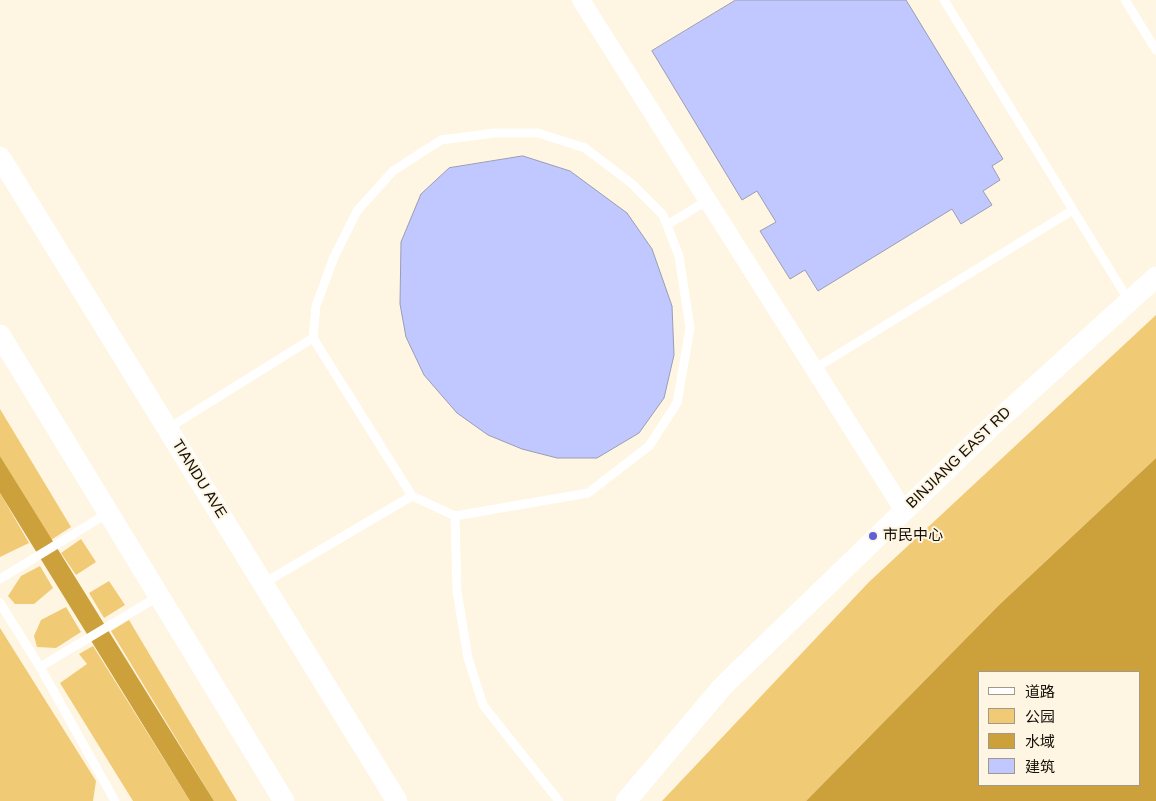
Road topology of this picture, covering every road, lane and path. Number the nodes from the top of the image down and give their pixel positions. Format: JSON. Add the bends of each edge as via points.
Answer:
{"nodes":[{"id":1,"x":581,"y":0,"type":"edge"},
{"id":2,"x":944,"y":0,"type":"edge"},
{"id":3,"x":1125,"y":0,"type":"edge"},
{"id":4,"x":1156,"y":50,"type":"edge"},
{"id":5,"x":0,"y":157,"type":"edge"},
{"id":6,"x":708,"y":200,"type":"junction"},
{"id":7,"x":1073,"y":210,"type":"junction"},
{"id":8,"x":667,"y":225,"type":"junction"},
{"id":9,"x":1156,"y":277,"type":"edge"},
{"id":10,"x":1129,"y":301,"type":"junction"},
{"id":11,"x":0,"y":335,"type":"edge"},
{"id":12,"x":313,"y":338,"type":"junction"},
{"id":13,"x":814,"y":369,"type":"junction"},
{"id":14,"x":168,"y":428,"type":"junction"},
{"id":15,"x":412,"y":496,"type":"junction"},
{"id":16,"x":904,"y":510,"type":"junction"},
{"id":17,"x":108,"y":513,"type":"junction"},
{"id":18,"x":455,"y":516,"type":"junction"},
{"id":19,"x":0,"y":579,"type":"edge"},
{"id":20,"x":263,"y":584,"type":"junction"},
{"id":21,"x":159,"y":596,"type":"junction"},
{"id":22,"x":0,"y":603,"type":"edge"},
{"id":23,"x":40,"y":667,"type":"junction"},
{"id":24,"x":115,"y":801,"type":"edge"},
{"id":25,"x":284,"y":801,"type":"edge"},
{"id":26,"x":397,"y":801,"type":"edge"},
{"id":27,"x":559,"y":801,"type":"edge"},
{"id":28,"x":626,"y":801,"type":"edge"}],
"edges":[{"from":1,"to":6,"type":"street"},
{"from":2,"to":7,"type":"lane"},
{"from":3,"to":4,"type":"lane"},
{"from":5,"to":14,"type":"street","name":"TIANDU AVE"},
{"from":6,"to":8,"type":"lane"},
{"from":6,"to":13,"type":"street"},
{"from":7,"to":10,"type":"lane"},
{"from":7,"to":13,"type":"lane"},
{"from":8,"to":12,"type":"lane","via":[[663,215],[631,183],[585,148],[538,133],[494,133],[441,140],[393,172],[357,211],[334,257],[316,306]]},
{"from":8,"to":18,"type":"lane","via":[[679,256],[690,328],[677,403],[649,446],[588,493]]},
{"from":9,"to":10,"type":"street","name":"BINJIANG EAST RD"},
{"from":10,"to":16,"type":"street","name":"BINJIANG EAST RD"},
{"from":11,"to":17,"type":"street"},
{"from":12,"to":14,"type":"lane"},
{"from":12,"to":15,"type":"lane"},
{"from":13,"to":16,"type":"street"},
{"from":14,"to":20,"type":"street","name":"TIANDU AVE"},
{"from":15,"to":18,"type":"lane"},
{"from":15,"to":20,"type":"lane"},
{"from":16,"to":28,"type":"street","name":"BINJIANG EAST RD","via":[[723,686]]},
{"from":17,"to":19,"type":"lane"},
{"from":17,"to":21,"type":"street"},
{"from":18,"to":27,"type":"lane","via":[[457,591],[468,658],[483,705]]},
{"from":20,"to":26,"type":"street","name":"TIANDU AVE"},
{"from":21,"to":23,"type":"lane"},
{"from":21,"to":25,"type":"street"},
{"from":22,"to":23,"type":"lane"},
{"from":23,"to":24,"type":"lane"}]}
